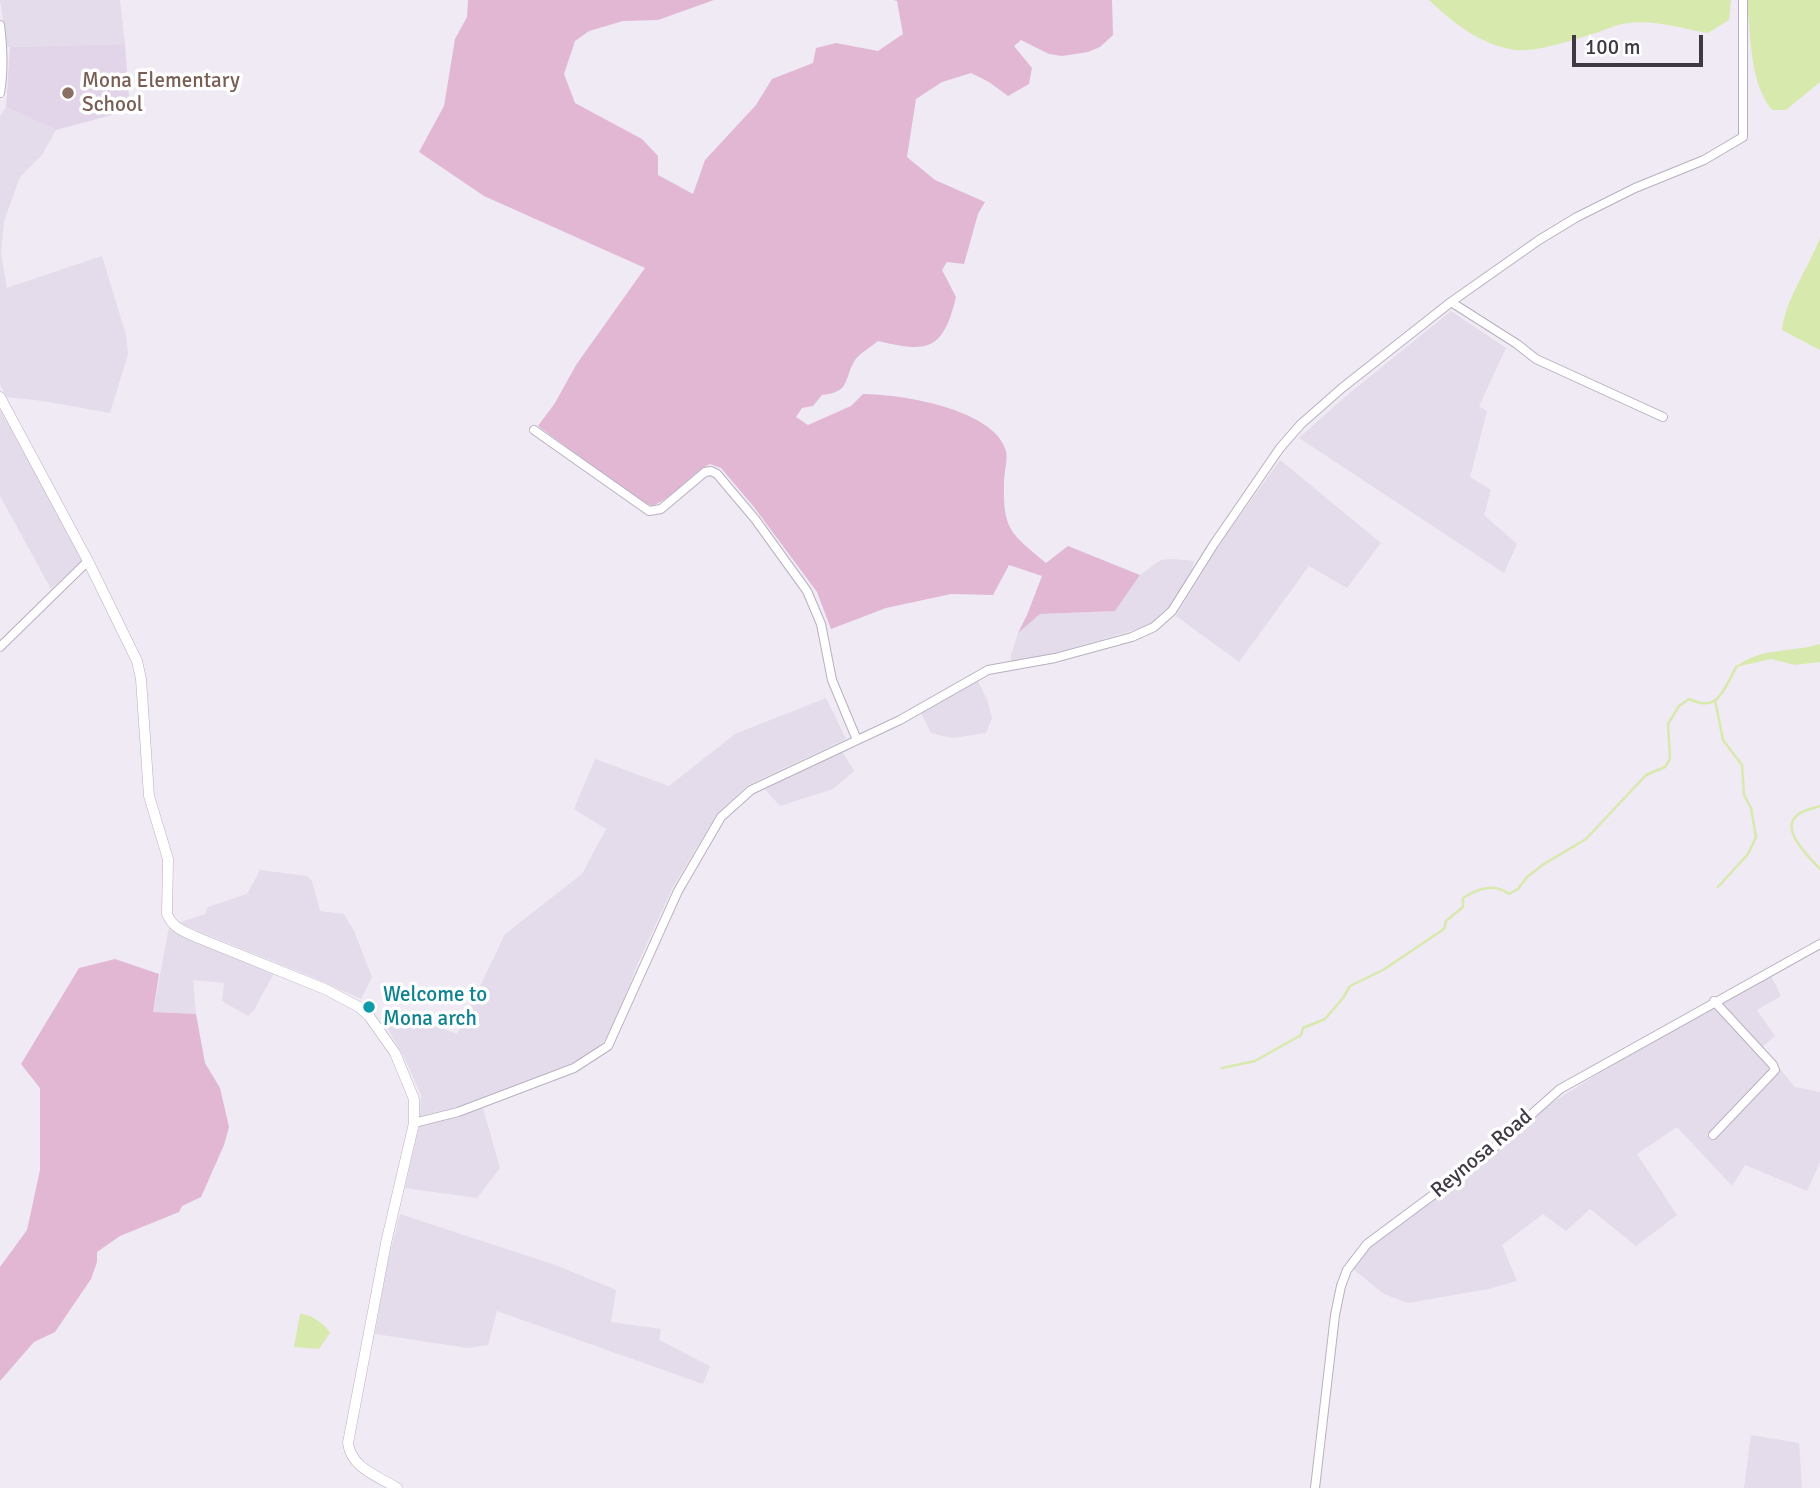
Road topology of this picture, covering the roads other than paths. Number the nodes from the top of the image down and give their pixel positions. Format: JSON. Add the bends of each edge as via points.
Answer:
{"nodes":[{"id":1,"x":1743,"y":0,"type":"edge"},
{"id":2,"x":0,"y":25,"type":"edge"},
{"id":3,"x":0,"y":93,"type":"edge"},
{"id":4,"x":1451,"y":302,"type":"junction"},
{"id":5,"x":0,"y":397,"type":"edge"},
{"id":6,"x":1663,"y":417,"type":"dead end"},
{"id":7,"x":534,"y":430,"type":"dead end"},
{"id":8,"x":88,"y":561,"type":"junction"},
{"id":9,"x":0,"y":648,"type":"edge"},
{"id":10,"x":857,"y":740,"type":"junction"},
{"id":11,"x":1820,"y":944,"type":"edge"},
{"id":12,"x":1714,"y":1001,"type":"junction"},
{"id":13,"x":414,"y":1123,"type":"junction"},
{"id":14,"x":1713,"y":1135,"type":"dead end"},
{"id":15,"x":397,"y":1488,"type":"edge"},
{"id":16,"x":1315,"y":1488,"type":"edge"}],
"edges":[{"from":1,"to":4,"type":"street","via":[[1743,136],[1704,160],[1577,217]]},
{"from":2,"to":3,"type":"street"},
{"from":4,"to":6,"type":"street","via":[[1535,359]]},
{"from":4,"to":10,"type":"street","via":[[1301,424],[1162,621],[1132,636],[1055,658],[988,670]]},
{"from":5,"to":8,"type":"street"},
{"from":7,"to":10,"type":"street","via":[[649,511],[661,509],[705,472],[717,474],[755,519],[816,608],[832,680]]},
{"from":8,"to":9,"type":"street"},
{"from":8,"to":13,"type":"street","via":[[140,670],[146,778],[168,859],[170,922],[359,1007],[395,1053],[414,1099]]},
{"from":10,"to":13,"type":"street","via":[[767,780],[721,817],[672,902],[608,1046],[574,1068],[458,1112]]},
{"from":11,"to":12,"type":"street","name":"Reynosa Road"},
{"from":12,"to":14,"type":"street","via":[[1775,1070]]},
{"from":12,"to":16,"type":"street","name":"Reynosa Road","via":[[1560,1089],[1480,1160],[1356,1256],[1341,1286],[1335,1315]]},
{"from":13,"to":15,"type":"street","via":[[348,1443],[359,1466]]}]}
